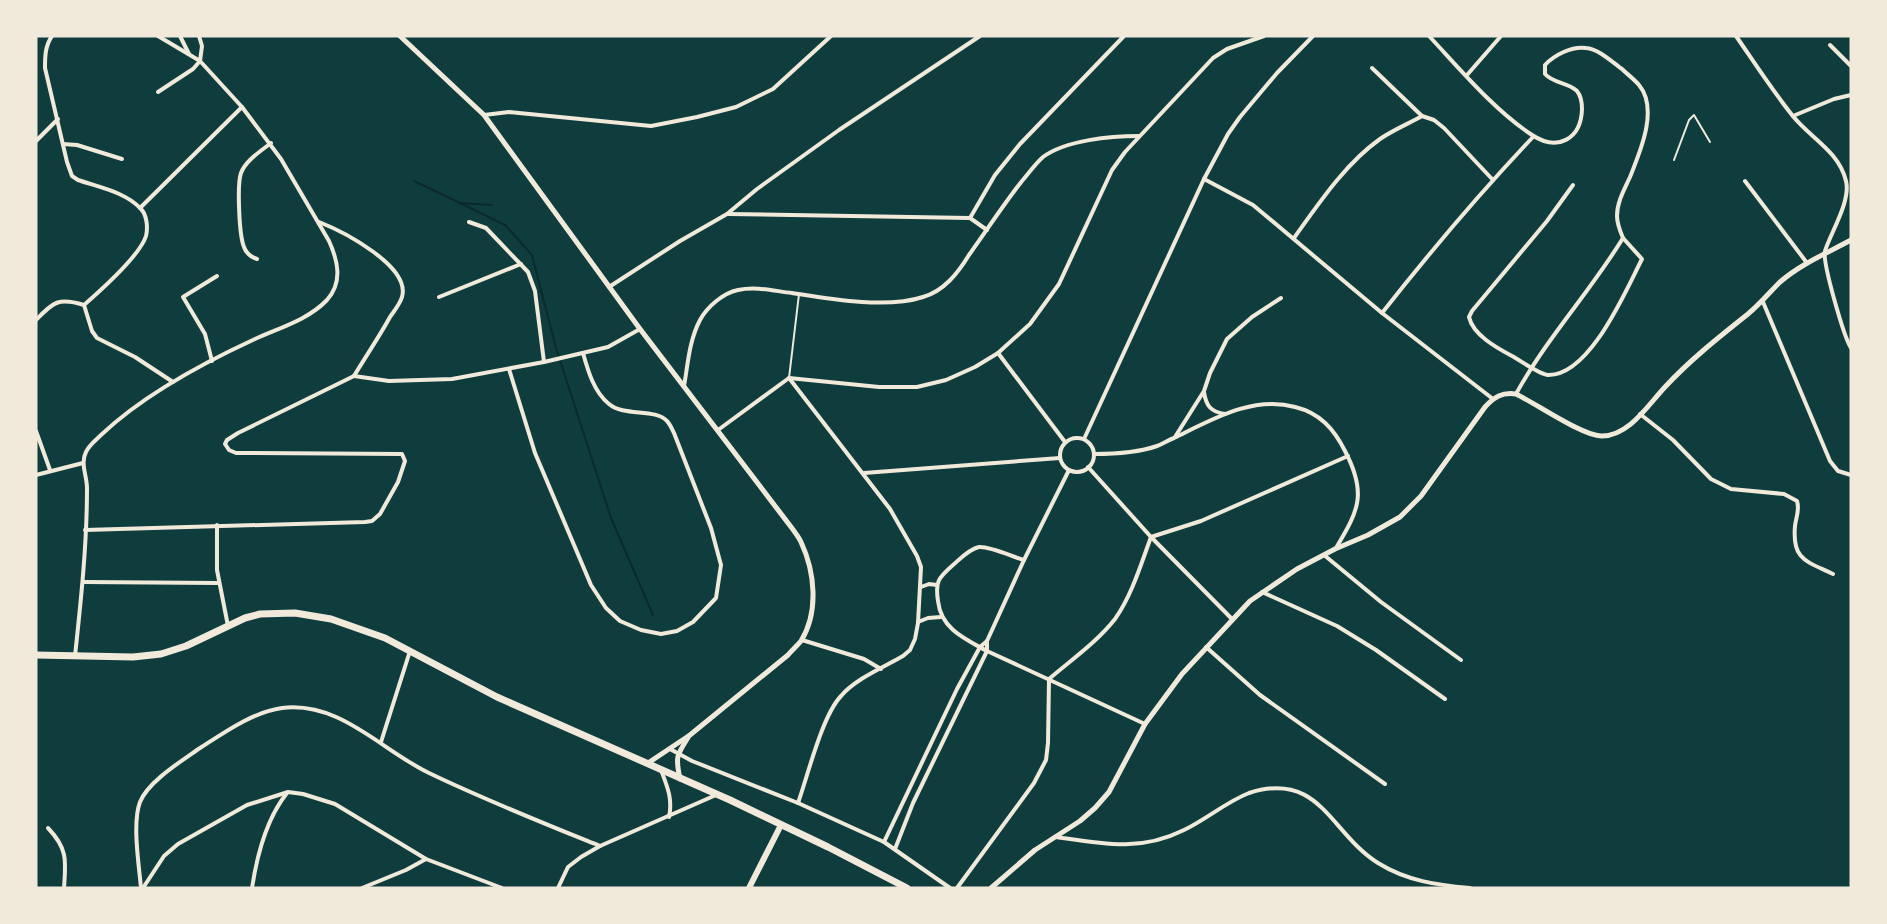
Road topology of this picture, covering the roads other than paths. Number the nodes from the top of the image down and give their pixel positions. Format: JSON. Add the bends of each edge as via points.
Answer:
{"nodes":[{"id":1,"x":52,"y":36,"type":"edge"},
{"id":2,"x":158,"y":36,"type":"edge"},
{"id":3,"x":180,"y":36,"type":"edge"},
{"id":4,"x":199,"y":36,"type":"edge"},
{"id":5,"x":831,"y":36,"type":"edge"},
{"id":6,"x":980,"y":36,"type":"edge"},
{"id":7,"x":1124,"y":36,"type":"edge"},
{"id":8,"x":1264,"y":36,"type":"edge"},
{"id":9,"x":1313,"y":36,"type":"edge"},
{"id":10,"x":1429,"y":36,"type":"edge"},
{"id":11,"x":1501,"y":36,"type":"edge"},
{"id":12,"x":1736,"y":36,"type":"edge"},
{"id":13,"x":401,"y":37,"type":"edge"},
{"id":14,"x":1830,"y":45,"type":"dead end"},
{"id":15,"x":190,"y":55,"type":"junction"},
{"id":16,"x":200,"y":61,"type":"junction"},
{"id":17,"x":1851,"y":66,"type":"edge"},
{"id":18,"x":1372,"y":68,"type":"dead end"},
{"id":19,"x":1467,"y":75,"type":"junction"},
{"id":20,"x":158,"y":92,"type":"dead end"},
{"id":21,"x":1851,"y":95,"type":"edge"},
{"id":22,"x":242,"y":107,"type":"junction"},
{"id":23,"x":484,"y":115,"type":"junction"},
{"id":24,"x":1422,"y":116,"type":"junction"},
{"id":25,"x":1793,"y":116,"type":"junction"},
{"id":26,"x":58,"y":119,"type":"junction"},
{"id":27,"x":1140,"y":136,"type":"junction"},
{"id":28,"x":1533,"y":136,"type":"junction"},
{"id":29,"x":36,"y":141,"type":"edge"},
{"id":30,"x":1710,"y":142,"type":"dead end"},
{"id":31,"x":271,"y":143,"type":"junction"},
{"id":32,"x":63,"y":144,"type":"junction"},
{"id":33,"x":122,"y":159,"type":"dead end"},
{"id":34,"x":1674,"y":160,"type":"dead end"},
{"id":35,"x":1204,"y":179,"type":"junction"},
{"id":36,"x":1493,"y":180,"type":"junction"},
{"id":37,"x":1745,"y":181,"type":"dead end"},
{"id":38,"x":1573,"y":185,"type":"dead end"},
{"id":39,"x":140,"y":208,"type":"junction"},
{"id":40,"x":727,"y":214,"type":"junction"},
{"id":41,"x":970,"y":218,"type":"junction"},
{"id":42,"x":317,"y":221,"type":"junction"},
{"id":43,"x":469,"y":222,"type":"dead end"},
{"id":44,"x":987,"y":230,"type":"junction"},
{"id":45,"x":1294,"y":238,"type":"junction"},
{"id":46,"x":1623,"y":238,"type":"junction"},
{"id":47,"x":1851,"y":240,"type":"edge"},
{"id":48,"x":1824,"y":255,"type":"junction"},
{"id":49,"x":257,"y":259,"type":"dead end"},
{"id":50,"x":521,"y":264,"type":"junction"},
{"id":51,"x":1808,"y":264,"type":"junction"},
{"id":52,"x":217,"y":276,"type":"dead end"},
{"id":53,"x":609,"y":287,"type":"junction"},
{"id":54,"x":799,"y":294,"type":"junction"},
{"id":55,"x":439,"y":297,"type":"dead end"},
{"id":56,"x":1281,"y":298,"type":"dead end"},
{"id":57,"x":1762,"y":302,"type":"junction"},
{"id":58,"x":84,"y":305,"type":"junction"},
{"id":59,"x":1382,"y":313,"type":"junction"},
{"id":60,"x":36,"y":320,"type":"edge"},
{"id":61,"x":640,"y":329,"type":"junction"},
{"id":62,"x":1851,"y":348,"type":"edge"},
{"id":63,"x":583,"y":353,"type":"junction"},
{"id":64,"x":998,"y":353,"type":"junction"},
{"id":65,"x":212,"y":362,"type":"junction"},
{"id":66,"x":544,"y":362,"type":"junction"},
{"id":67,"x":1531,"y":366,"type":"junction"},
{"id":68,"x":509,"y":369,"type":"junction"},
{"id":69,"x":354,"y":376,"type":"junction"},
{"id":70,"x":789,"y":378,"type":"junction"},
{"id":71,"x":173,"y":382,"type":"junction"},
{"id":72,"x":684,"y":386,"type":"junction"},
{"id":73,"x":1204,"y":392,"type":"junction"},
{"id":74,"x":1516,"y":394,"type":"junction"},
{"id":75,"x":1493,"y":399,"type":"junction"},
{"id":76,"x":1227,"y":414,"type":"junction"},
{"id":77,"x":1640,"y":414,"type":"junction"},
{"id":78,"x":718,"y":430,"type":"junction"},
{"id":79,"x":36,"y":431,"type":"edge"},
{"id":80,"x":1174,"y":437,"type":"junction"},
{"id":81,"x":1084,"y":439,"type":"junction"},
{"id":82,"x":1065,"y":442,"type":"junction"},
{"id":83,"x":1094,"y":454,"type":"junction"},
{"id":84,"x":1348,"y":456,"type":"junction"},
{"id":85,"x":1060,"y":458,"type":"junction"},
{"id":86,"x":83,"y":463,"type":"junction"},
{"id":87,"x":1088,"y":467,"type":"junction"},
{"id":88,"x":50,"y":470,"type":"junction"},
{"id":89,"x":1069,"y":470,"type":"junction"},
{"id":90,"x":864,"y":473,"type":"junction"},
{"id":91,"x":36,"y":475,"type":"edge"},
{"id":92,"x":1851,"y":475,"type":"edge"},
{"id":93,"x":217,"y":525,"type":"junction"},
{"id":94,"x":85,"y":530,"type":"junction"},
{"id":95,"x":1151,"y":537,"type":"junction"},
{"id":96,"x":1335,"y":549,"type":"junction"},
{"id":97,"x":1324,"y":555,"type":"junction"},
{"id":98,"x":1024,"y":560,"type":"junction"},
{"id":99,"x":1833,"y":574,"type":"dead end"},
{"id":100,"x":83,"y":582,"type":"junction"},
{"id":101,"x":219,"y":583,"type":"junction"},
{"id":102,"x":937,"y":585,"type":"junction"},
{"id":103,"x":921,"y":587,"type":"junction"},
{"id":104,"x":1262,"y":592,"type":"junction"},
{"id":105,"x":941,"y":617,"type":"junction"},
{"id":106,"x":1232,"y":619,"type":"junction"},
{"id":107,"x":918,"y":623,"type":"junction"},
{"id":108,"x":228,"y":627,"type":"junction"},
{"id":109,"x":801,"y":640,"type":"junction"},
{"id":110,"x":987,"y":641,"type":"junction"},
{"id":111,"x":980,"y":647,"type":"junction"},
{"id":112,"x":1206,"y":647,"type":"junction"},
{"id":113,"x":411,"y":651,"type":"junction"},
{"id":114,"x":987,"y":651,"type":"junction"},
{"id":115,"x":36,"y":655,"type":"edge"},
{"id":116,"x":75,"y":657,"type":"junction"},
{"id":117,"x":1461,"y":660,"type":"dead end"},
{"id":118,"x":881,"y":669,"type":"junction"},
{"id":119,"x":1049,"y":680,"type":"junction"},
{"id":120,"x":1445,"y":699,"type":"dead end"},
{"id":121,"x":1145,"y":724,"type":"junction"},
{"id":122,"x":690,"y":735,"type":"junction"},
{"id":123,"x":381,"y":742,"type":"junction"},
{"id":124,"x":668,"y":749,"type":"junction"},
{"id":125,"x":678,"y":754,"type":"junction"},
{"id":126,"x":648,"y":764,"type":"junction"},
{"id":127,"x":660,"y":770,"type":"junction"},
{"id":128,"x":680,"y":778,"type":"junction"},
{"id":129,"x":914,"y":779,"type":"junction"},
{"id":130,"x":923,"y":782,"type":"junction"},
{"id":131,"x":1385,"y":784,"type":"dead end"},
{"id":132,"x":288,"y":792,"type":"junction"},
{"id":133,"x":717,"y":795,"type":"junction"},
{"id":134,"x":798,"y":803,"type":"junction"},
{"id":135,"x":669,"y":817,"type":"junction"},
{"id":136,"x":781,"y":825,"type":"junction"},
{"id":137,"x":48,"y":828,"type":"dead end"},
{"id":138,"x":1054,"y":837,"type":"junction"},
{"id":139,"x":884,"y":842,"type":"junction"},
{"id":140,"x":600,"y":846,"type":"junction"},
{"id":141,"x":895,"y":849,"type":"junction"},
{"id":142,"x":426,"y":859,"type":"junction"},
{"id":143,"x":560,"y":887,"type":"edge"},
{"id":144,"x":64,"y":888,"type":"edge"},
{"id":145,"x":142,"y":888,"type":"edge"},
{"id":146,"x":252,"y":888,"type":"edge"},
{"id":147,"x":362,"y":888,"type":"edge"},
{"id":148,"x":502,"y":888,"type":"edge"},
{"id":149,"x":749,"y":888,"type":"edge"},
{"id":150,"x":907,"y":888,"type":"edge"},
{"id":151,"x":950,"y":888,"type":"edge"},
{"id":152,"x":957,"y":888,"type":"edge"},
{"id":153,"x":991,"y":888,"type":"edge"},
{"id":154,"x":1470,"y":888,"type":"edge"}],
"edges":[{"from":1,"to":26,"type":"street","via":[[45,68]]},
{"from":2,"to":15,"type":"street"},
{"from":3,"to":15,"type":"street"},
{"from":4,"to":16,"type":"street"},
{"from":5,"to":23,"type":"street","via":[[773,89],[736,107],[698,117],[651,126],[509,112]]},
{"from":6,"to":40,"type":"street","via":[[839,130]]},
{"from":7,"to":41,"type":"street","via":[[1020,144],[995,175]]},
{"from":8,"to":27,"type":"street","via":[[1213,58]]},
{"from":9,"to":35,"type":"street","via":[[1240,117]]},
{"from":10,"to":19,"type":"street"},
{"from":11,"to":19,"type":"street"},
{"from":12,"to":25,"type":"street"},
{"from":13,"to":23,"type":"street"},
{"from":14,"to":17,"type":"street"},
{"from":15,"to":16,"type":"street"},
{"from":16,"to":20,"type":"street"},
{"from":16,"to":22,"type":"street"},
{"from":18,"to":24,"type":"street"},
{"from":19,"to":28,"type":"street"},
{"from":21,"to":25,"type":"street"},
{"from":22,"to":31,"type":"street"},
{"from":22,"to":39,"type":"street"},
{"from":23,"to":53,"type":"street"},
{"from":24,"to":36,"type":"street","via":[[1443,128]]},
{"from":24,"to":45,"type":"street","via":[[1369,147],[1336,181]]},
{"from":25,"to":48,"type":"street","via":[[1838,161],[1847,184]]},
{"from":26,"to":29,"type":"street"},
{"from":26,"to":32,"type":"street"},
{"from":27,"to":44,"type":"street","via":[[1065,146],[1045,156]]},
{"from":27,"to":64,"type":"street","via":[[1112,170],[1053,294],[1030,324]]},
{"from":28,"to":36,"type":"street"},
{"from":28,"to":46,"type":"street","via":[[1555,144],[1570,138],[1578,128],[1582,101],[1578,93],[1545,74],[1545,65],[1558,55],[1591,48],[1640,85],[1648,109],[1648,126],[1619,201],[1617,218]]},
{"from":30,"to":34,"type":"lane","via":[[1694,115]]},
{"from":31,"to":42,"type":"street"},
{"from":31,"to":49,"type":"street","via":[[241,173],[242,240],[246,252]]},
{"from":32,"to":33,"type":"street"},
{"from":32,"to":39,"type":"street","via":[[72,176]]},
{"from":35,"to":45,"type":"street","via":[[1252,205]]},
{"from":35,"to":81,"type":"street"},
{"from":36,"to":59,"type":"street"},
{"from":37,"to":51,"type":"street"},
{"from":38,"to":67,"type":"street","via":[[1469,317],[1472,326],[1499,349]]},
{"from":39,"to":58,"type":"street","via":[[147,226],[142,244]]},
{"from":40,"to":41,"type":"street"},
{"from":40,"to":53,"type":"street"},
{"from":41,"to":44,"type":"street"},
{"from":42,"to":65,"type":"street","via":[[336,256],[338,270],[328,299],[292,323]]},
{"from":42,"to":69,"type":"street","via":[[336,228],[391,266],[403,288],[402,297]]},
{"from":43,"to":50,"type":"street","via":[[486,228]]},
{"from":44,"to":54,"type":"street","via":[[948,283],[926,297],[872,303]]},
{"from":45,"to":59,"type":"street"},
{"from":46,"to":67,"type":"street"},
{"from":46,"to":67,"type":"street","via":[[1642,259],[1597,342],[1567,370],[1546,375]]},
{"from":47,"to":48,"type":"street"},
{"from":48,"to":51,"type":"street"},
{"from":48,"to":62,"type":"street"},
{"from":50,"to":55,"type":"street"},
{"from":50,"to":66,"type":"street","via":[[535,291]]},
{"from":51,"to":57,"type":"street","via":[[1780,283]]},
{"from":52,"to":65,"type":"street","via":[[183,297],[205,334]]},
{"from":53,"to":61,"type":"street"},
{"from":54,"to":70,"type":"lane"},
{"from":54,"to":72,"type":"street","via":[[759,288],[727,293],[715,302],[701,319],[690,344]]},
{"from":56,"to":73,"type":"street","via":[[1227,339]]},
{"from":57,"to":77,"type":"street","via":[[1699,353]]},
{"from":57,"to":92,"type":"street","via":[[1830,460],[1838,471]]},
{"from":58,"to":60,"type":"street","via":[[58,302]]},
{"from":58,"to":71,"type":"street","via":[[97,338]]},
{"from":59,"to":75,"type":"street"},
{"from":61,"to":63,"type":"street","via":[[608,347]]},
{"from":61,"to":72,"type":"street"},
{"from":63,"to":66,"type":"street"},
{"from":63,"to":68,"type":"street","via":[[597,390],[610,405],[666,420],[711,528],[721,565],[716,598],[693,622],[677,631],[661,634],[620,621],[591,585],[535,453]]},
{"from":64,"to":70,"type":"street","via":[[946,380],[917,387]]},
{"from":64,"to":82,"type":"street"},
{"from":65,"to":71,"type":"street"},
{"from":66,"to":68,"type":"street"},
{"from":67,"to":74,"type":"street"},
{"from":68,"to":69,"type":"street","via":[[432,381]]},
{"from":69,"to":93,"type":"street","via":[[238,433],[225,444],[236,453],[402,454],[404,466],[380,514],[358,523]]},
{"from":70,"to":78,"type":"street"},
{"from":70,"to":90,"type":"street"},
{"from":71,"to":86,"type":"street","via":[[106,431],[88,448]]},
{"from":72,"to":78,"type":"street"},
{"from":73,"to":76,"type":"street","via":[[1208,407]]},
{"from":73,"to":80,"type":"street"},
{"from":74,"to":75,"type":"street"},
{"from":74,"to":77,"type":"street","via":[[1593,435],[1621,431]]},
{"from":75,"to":96,"type":"street","via":[[1411,507],[1390,523]]},
{"from":76,"to":80,"type":"street"},
{"from":76,"to":84,"type":"street","via":[[1260,404],[1302,409],[1330,426]]},
{"from":77,"to":99,"type":"street","via":[[1712,479],[1731,489],[1784,494],[1797,501],[1798,553],[1803,560]]},
{"from":78,"to":109,"type":"street","via":[[800,540],[809,564],[813,602]]},
{"from":79,"to":88,"type":"street"},
{"from":80,"to":83,"type":"street","via":[[1158,446],[1135,451]]},
{"from":81,"to":82,"type":"street"},
{"from":81,"to":83,"type":"street"},
{"from":82,"to":85,"type":"street"},
{"from":83,"to":87,"type":"street"},
{"from":84,"to":95,"type":"street","via":[[1201,521]]},
{"from":84,"to":96,"type":"street","via":[[1358,496],[1350,523]]},
{"from":85,"to":89,"type":"street"},
{"from":85,"to":90,"type":"street"},
{"from":86,"to":88,"type":"street"},
{"from":86,"to":94,"type":"street","via":[[87,485]]},
{"from":87,"to":89,"type":"street","via":[[1083,471]]},
{"from":87,"to":95,"type":"street"},
{"from":88,"to":91,"type":"street"},
{"from":89,"to":98,"type":"street"},
{"from":90,"to":103,"type":"street","via":[[913,546],[921,567]]},
{"from":93,"to":94,"type":"street"},
{"from":93,"to":101,"type":"street"},
{"from":94,"to":100,"type":"street"},
{"from":95,"to":106,"type":"street"},
{"from":95,"to":119,"type":"street","via":[[1115,618]]},
{"from":96,"to":97,"type":"street"},
{"from":97,"to":104,"type":"street"},
{"from":97,"to":117,"type":"street","via":[[1381,603]]},
{"from":98,"to":102,"type":"street","via":[[985,547],[975,548],[944,572]]},
{"from":98,"to":110,"type":"street"},
{"from":100,"to":101,"type":"street"},
{"from":100,"to":116,"type":"street"},
{"from":101,"to":108,"type":"street"},
{"from":102,"to":103,"type":"street"},
{"from":102,"to":105,"type":"street"},
{"from":103,"to":107,"type":"street"},
{"from":104,"to":106,"type":"street"},
{"from":104,"to":120,"type":"street","via":[[1337,626]]},
{"from":105,"to":107,"type":"street"},
{"from":105,"to":111,"type":"street"},
{"from":106,"to":112,"type":"street"},
{"from":107,"to":118,"type":"street","via":[[910,650]]},
{"from":108,"to":113,"type":"main road","via":[[260,614],[314,615],[361,629]]},
{"from":108,"to":116,"type":"main road","via":[[160,654]]},
{"from":109,"to":118,"type":"street","via":[[864,659]]},
{"from":109,"to":122,"type":"street"},
{"from":110,"to":111,"type":"street"},
{"from":110,"to":114,"type":"street"},
{"from":111,"to":114,"type":"street"},
{"from":111,"to":129,"type":"street"},
{"from":112,"to":121,"type":"street"},
{"from":112,"to":131,"type":"street","via":[[1260,695]]},
{"from":113,"to":123,"type":"street"},
{"from":113,"to":126,"type":"main road","via":[[497,697]]},
{"from":114,"to":119,"type":"street"},
{"from":114,"to":130,"type":"street"},
{"from":115,"to":116,"type":"main road"},
{"from":118,"to":134,"type":"street","via":[[849,688],[834,705]]},
{"from":119,"to":121,"type":"street"},
{"from":119,"to":152,"type":"street","via":[[1046,760],[1034,783]]},
{"from":121,"to":138,"type":"street","via":[[1109,792],[1080,821]]},
{"from":122,"to":124,"type":"street"},
{"from":122,"to":125,"type":"street"},
{"from":123,"to":140,"type":"street","via":[[429,773]]},
{"from":123,"to":145,"type":"street","via":[[325,713],[281,708],[255,716],[202,747],[162,777],[141,801],[137,826]]},
{"from":124,"to":125,"type":"street"},
{"from":124,"to":126,"type":"street"},
{"from":125,"to":128,"type":"street"},
{"from":125,"to":134,"type":"street"},
{"from":126,"to":127,"type":"main road"},
{"from":127,"to":128,"type":"main road"},
{"from":127,"to":135,"type":"street","via":[[672,805]]},
{"from":128,"to":133,"type":"main road"},
{"from":129,"to":130,"type":"street"},
{"from":129,"to":139,"type":"street"},
{"from":130,"to":141,"type":"street"},
{"from":132,"to":142,"type":"street","via":[[335,804]]},
{"from":132,"to":145,"type":"street","via":[[247,805],[178,844],[164,856]]},
{"from":132,"to":146,"type":"street","via":[[267,829]]},
{"from":133,"to":135,"type":"street"},
{"from":133,"to":136,"type":"main road"},
{"from":134,"to":139,"type":"street"},
{"from":135,"to":140,"type":"street"},
{"from":136,"to":149,"type":"main road"},
{"from":136,"to":150,"type":"main road"},
{"from":137,"to":144,"type":"street","via":[[63,847]]},
{"from":138,"to":153,"type":"street"},
{"from":138,"to":154,"type":"street","via":[[1112,846],[1142,844],[1185,830],[1249,793],[1281,788],[1310,797],[1363,853],[1388,869],[1426,883]]},
{"from":139,"to":141,"type":"street"},
{"from":140,"to":143,"type":"street","via":[[568,867]]},
{"from":141,"to":151,"type":"street"},
{"from":142,"to":147,"type":"street"},
{"from":142,"to":148,"type":"street"}]}
